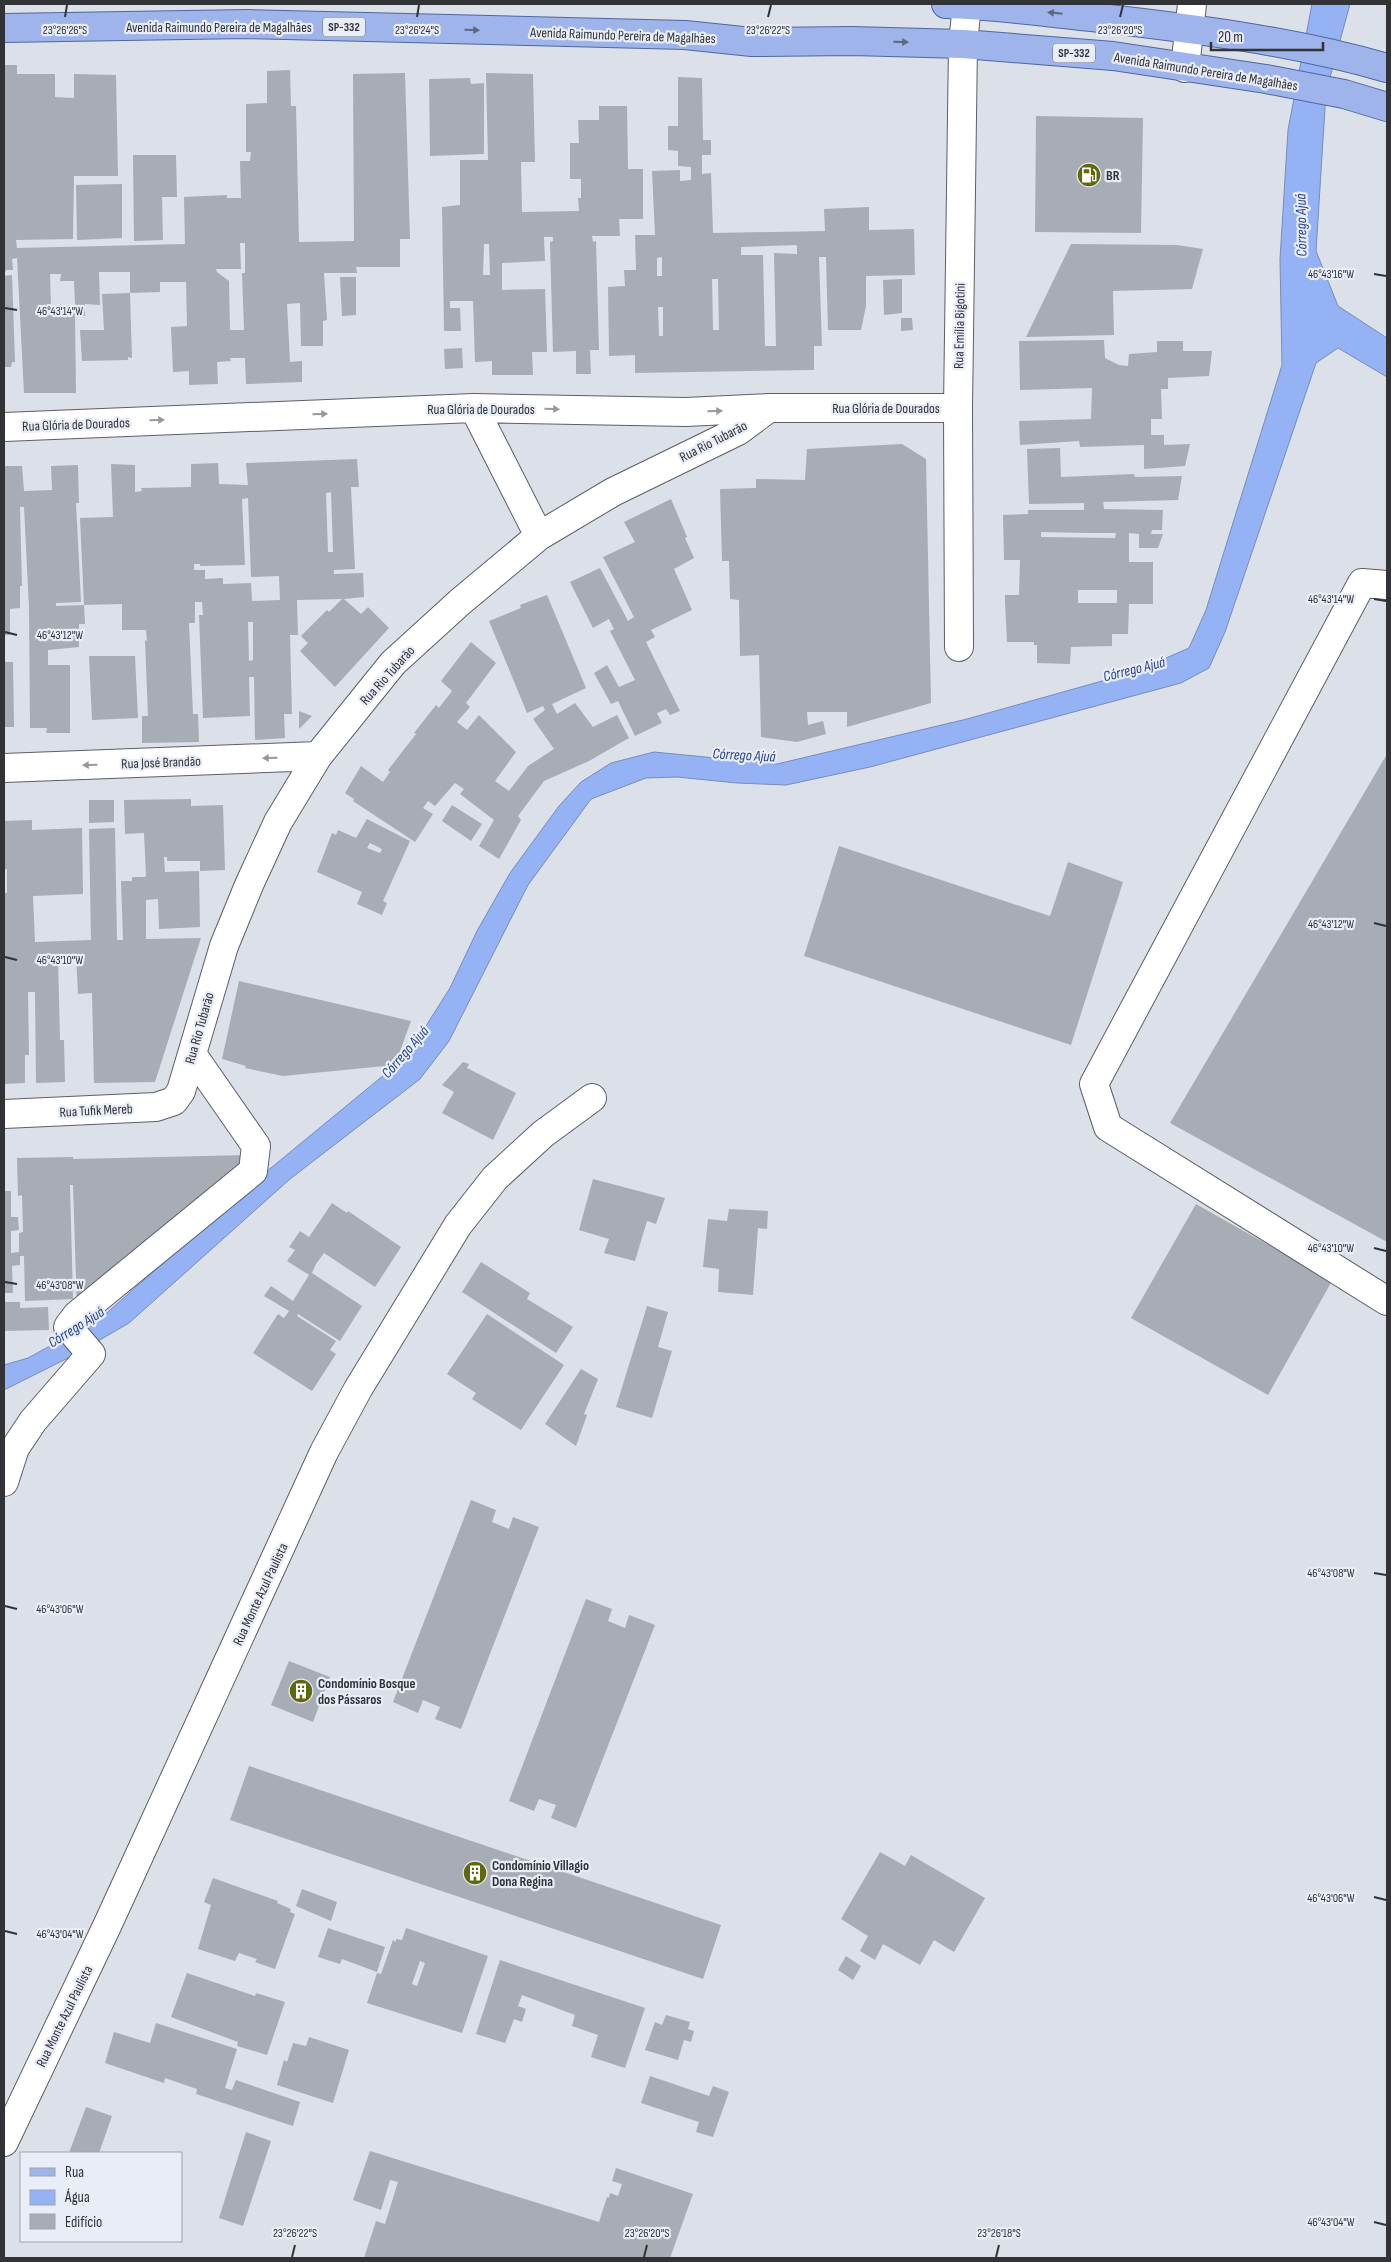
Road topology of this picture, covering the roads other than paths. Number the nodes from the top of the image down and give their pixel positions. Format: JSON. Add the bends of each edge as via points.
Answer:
{"nodes":[{"id":1,"x":946,"y":4,"type":"edge"},
{"id":2,"x":967,"y":4,"type":"edge"},
{"id":3,"x":1192,"y":16,"type":"edge"},
{"id":4,"x":4,"y":28,"type":"edge"},
{"id":5,"x":963,"y":44,"type":"junction"},
{"id":6,"x":1185,"y":68,"type":"junction"},
{"id":7,"x":1387,"y":68,"type":"edge"},
{"id":8,"x":1387,"y":107,"type":"edge"},
{"id":9,"x":474,"y":408,"type":"junction"},
{"id":10,"x":769,"y":408,"type":"junction"},
{"id":11,"x":958,"y":408,"type":"junction"},
{"id":12,"x":4,"y":427,"type":"edge"},
{"id":13,"x":539,"y":536,"type":"junction"},
{"id":14,"x":1387,"y":584,"type":"edge"},
{"id":15,"x":959,"y":647,"type":"dead end"},
{"id":16,"x":318,"y":756,"type":"junction"},
{"id":17,"x":4,"y":768,"type":"edge"},
{"id":18,"x":192,"y":1054,"type":"junction"},
{"id":19,"x":181,"y":1091,"type":"joint"},
{"id":20,"x":592,"y":1098,"type":"dead end"},
{"id":21,"x":4,"y":1114,"type":"edge"},
{"id":22,"x":1387,"y":1301,"type":"edge"},
{"id":23,"x":4,"y":1482,"type":"edge"},
{"id":24,"x":4,"y":2142,"type":"edge"}],
"edges":[{"from":1,"to":2,"type":"main road"},
{"from":3,"to":2,"type":"main road","one_way":true},
{"from":2,"to":5,"type":"street","name":"Rua Emília Bigotini"},
{"from":3,"to":6,"type":"street"},
{"from":3,"to":7,"type":"main road","via":[[1274,41]]},
{"from":4,"to":5,"type":"main road","name":"Avenida Raimundo Pereira de Magalhães","number":"SP-332","one_way":true,"via":[[246,24],[685,35],[752,42]]},
{"from":5,"to":6,"type":"main road","name":"Avenida Raimundo Pereira de Magalhães","number":"SP-332","via":[[1113,56]]},
{"from":5,"to":11,"type":"street","name":"Rua Emília Bigotini"},
{"from":6,"to":8,"type":"main road","name":"Avenida Raimundo Pereira de Magalhães","number":"SP-332","via":[[1344,94]]},
{"from":9,"to":10,"type":"street","name":"Rua Glória de Dourados","one_way":true,"via":[[686,412]]},
{"from":12,"to":9,"type":"street","name":"Rua Glória de Dourados","one_way":true},
{"from":9,"to":13,"type":"street"},
{"from":10,"to":11,"type":"street","name":"Rua Glória de Dourados"},
{"from":10,"to":13,"type":"street","name":"Rua Rio Tubarão","via":[[738,432],[613,492]]},
{"from":11,"to":15,"type":"street","name":"Rua Emília Bigotini"},
{"from":13,"to":16,"type":"street","name":"Rua Rio Tubarão","via":[[393,663]]},
{"from":14,"to":22,"type":"street","via":[[1362,583],[1094,1084],[1108,1127]]},
{"from":16,"to":17,"type":"street","name":"Rua José Brandão","one_way":true},
{"from":16,"to":18,"type":"street","name":"Rua Rio Tubarão","via":[[278,822],[249,884],[224,946]]},
{"from":18,"to":19,"type":"street","name":"Rua Rio Tubarão"},
{"from":18,"to":23,"type":"street","via":[[256,1146],[253,1171],[77,1315],[68,1327],[90,1354],[33,1421],[15,1448]]},
{"from":19,"to":21,"type":"street","name":"Rua Tufik Mereb","via":[[174,1101],[156,1107]]},
{"from":20,"to":24,"type":"street","name":"Rua Monte Azul Paulista","via":[[543,1134],[495,1178],[458,1225],[358,1389],[320,1461],[107,1926]]}]}
